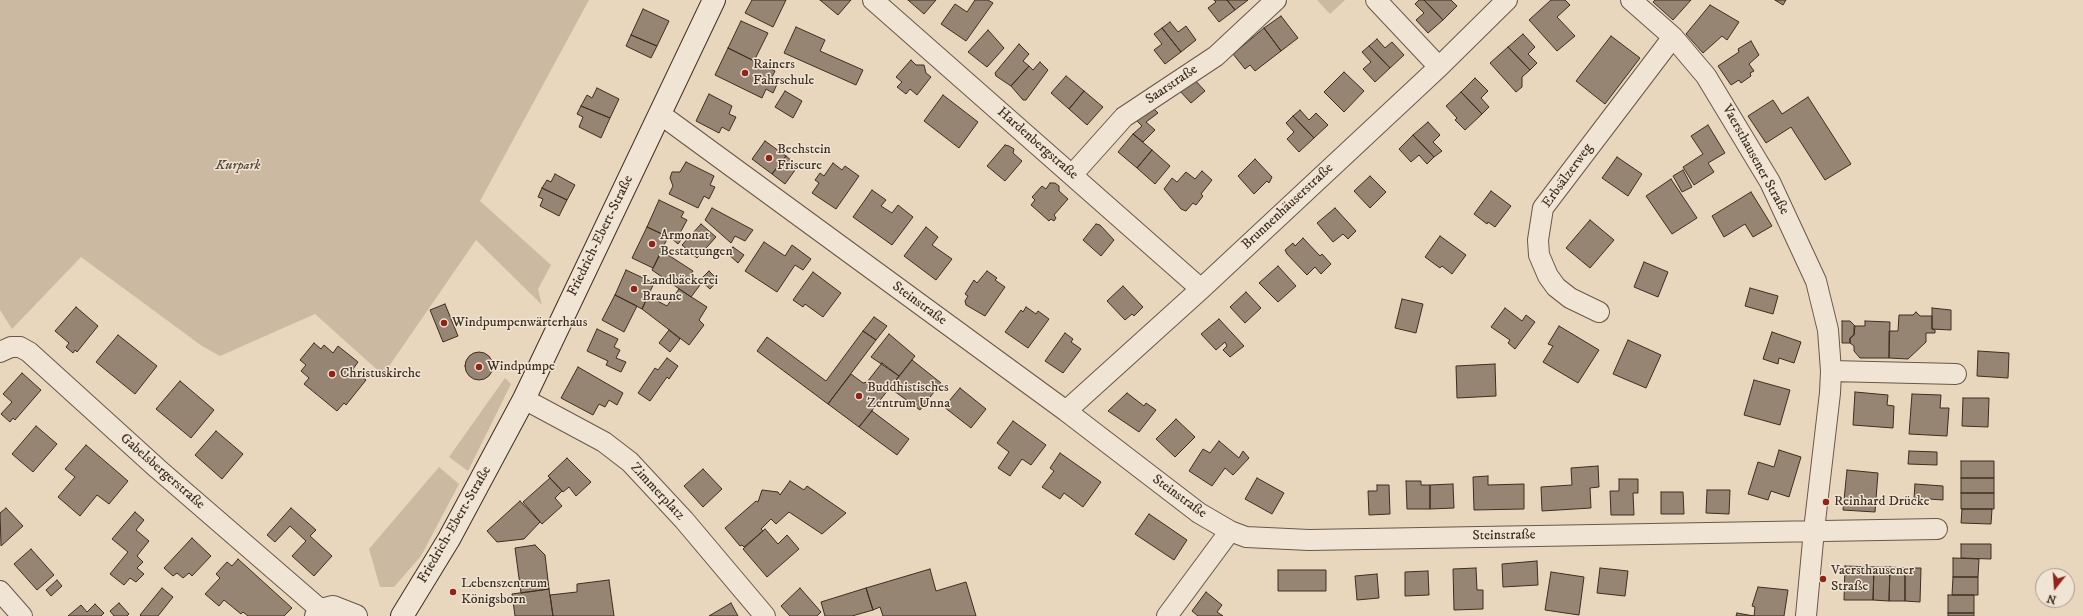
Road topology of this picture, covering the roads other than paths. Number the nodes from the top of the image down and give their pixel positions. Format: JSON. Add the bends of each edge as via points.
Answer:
{"nodes":[{"id":1,"x":714,"y":0,"type":"edge"},
{"id":2,"x":873,"y":0,"type":"edge"},
{"id":3,"x":1276,"y":0,"type":"edge"},
{"id":4,"x":1376,"y":0,"type":"edge"},
{"id":5,"x":1507,"y":0,"type":"edge"},
{"id":6,"x":1631,"y":0,"type":"edge"},
{"id":7,"x":1673,"y":37,"type":"junction"},
{"id":8,"x":1439,"y":66,"type":"junction"},
{"id":9,"x":660,"y":114,"type":"junction"},
{"id":10,"x":1072,"y":175,"type":"junction"},
{"id":11,"x":1201,"y":288,"type":"junction"},
{"id":12,"x":1599,"y":312,"type":"dead end"},
{"id":13,"x":0,"y":352,"type":"edge"},
{"id":14,"x":1831,"y":371,"type":"junction"},
{"id":15,"x":1956,"y":374,"type":"dead end"},
{"id":16,"x":524,"y":399,"type":"junction"},
{"id":17,"x":1066,"y":411,"type":"junction"},
{"id":18,"x":1937,"y":529,"type":"dead end"},
{"id":19,"x":1814,"y":530,"type":"junction"},
{"id":20,"x":1230,"y":531,"type":"junction"},
{"id":21,"x":0,"y":591,"type":"edge"},
{"id":22,"x":319,"y":613,"type":"edge"},
{"id":23,"x":22,"y":616,"type":"edge"},
{"id":24,"x":356,"y":616,"type":"edge"},
{"id":25,"x":402,"y":616,"type":"edge"},
{"id":26,"x":765,"y":616,"type":"edge"},
{"id":27,"x":1167,"y":616,"type":"edge"},
{"id":28,"x":1806,"y":616,"type":"edge"}],
"edges":[{"from":1,"to":9,"type":"main road","name":"Friedrich-Ebert-Straße"},
{"from":2,"to":10,"type":"street","name":"Hardenbergstraße"},
{"from":3,"to":10,"type":"street","name":"Saarstraße","via":[[1216,56],[1124,117]]},
{"from":4,"to":8,"type":"street"},
{"from":5,"to":8,"type":"street","name":"Brunnenhäuserstraße"},
{"from":6,"to":7,"type":"street","name":"Vaersthausener Straße"},
{"from":7,"to":12,"type":"street","name":"Erbsälzerweg","via":[[1543,208],[1538,240],[1539,255],[1548,276],[1556,288],[1570,298]]},
{"from":7,"to":14,"type":"street","name":"Vaersthausener Straße","via":[[1706,76],[1770,182],[1795,234],[1816,281],[1828,330]]},
{"from":8,"to":11,"type":"street","name":"Brunnenhäuserstraße"},
{"from":9,"to":16,"type":"main road","name":"Friedrich-Ebert-Straße"},
{"from":9,"to":17,"type":"street","name":"Steinstraße"},
{"from":10,"to":11,"type":"street","name":"Hardenbergstraße"},
{"from":11,"to":17,"type":"street","name":"Brunnenhäuserstraße"},
{"from":13,"to":22,"type":"street","name":"Gabelsbergerstraße","via":[[20,347],[29,352]]},
{"from":14,"to":15,"type":"street"},
{"from":14,"to":19,"type":"street","name":"Vaersthausener Straße"},
{"from":16,"to":25,"type":"main road","name":"Friedrich-Ebert-Straße","via":[[449,539]]},
{"from":16,"to":26,"type":"street","name":"Zimmerplatz","via":[[604,442],[630,462],[684,520]]},
{"from":17,"to":20,"type":"street","name":"Steinstraße","via":[[1199,513]]},
{"from":18,"to":19,"type":"street"},
{"from":19,"to":20,"type":"street","name":"Steinstraße","via":[[1309,540],[1246,537]]},
{"from":19,"to":28,"type":"street","name":"Vaersthausener Straße"},
{"from":20,"to":27,"type":"street"},
{"from":21,"to":23,"type":"street"},
{"from":22,"to":24,"type":"main road","via":[[333,608]]}]}
